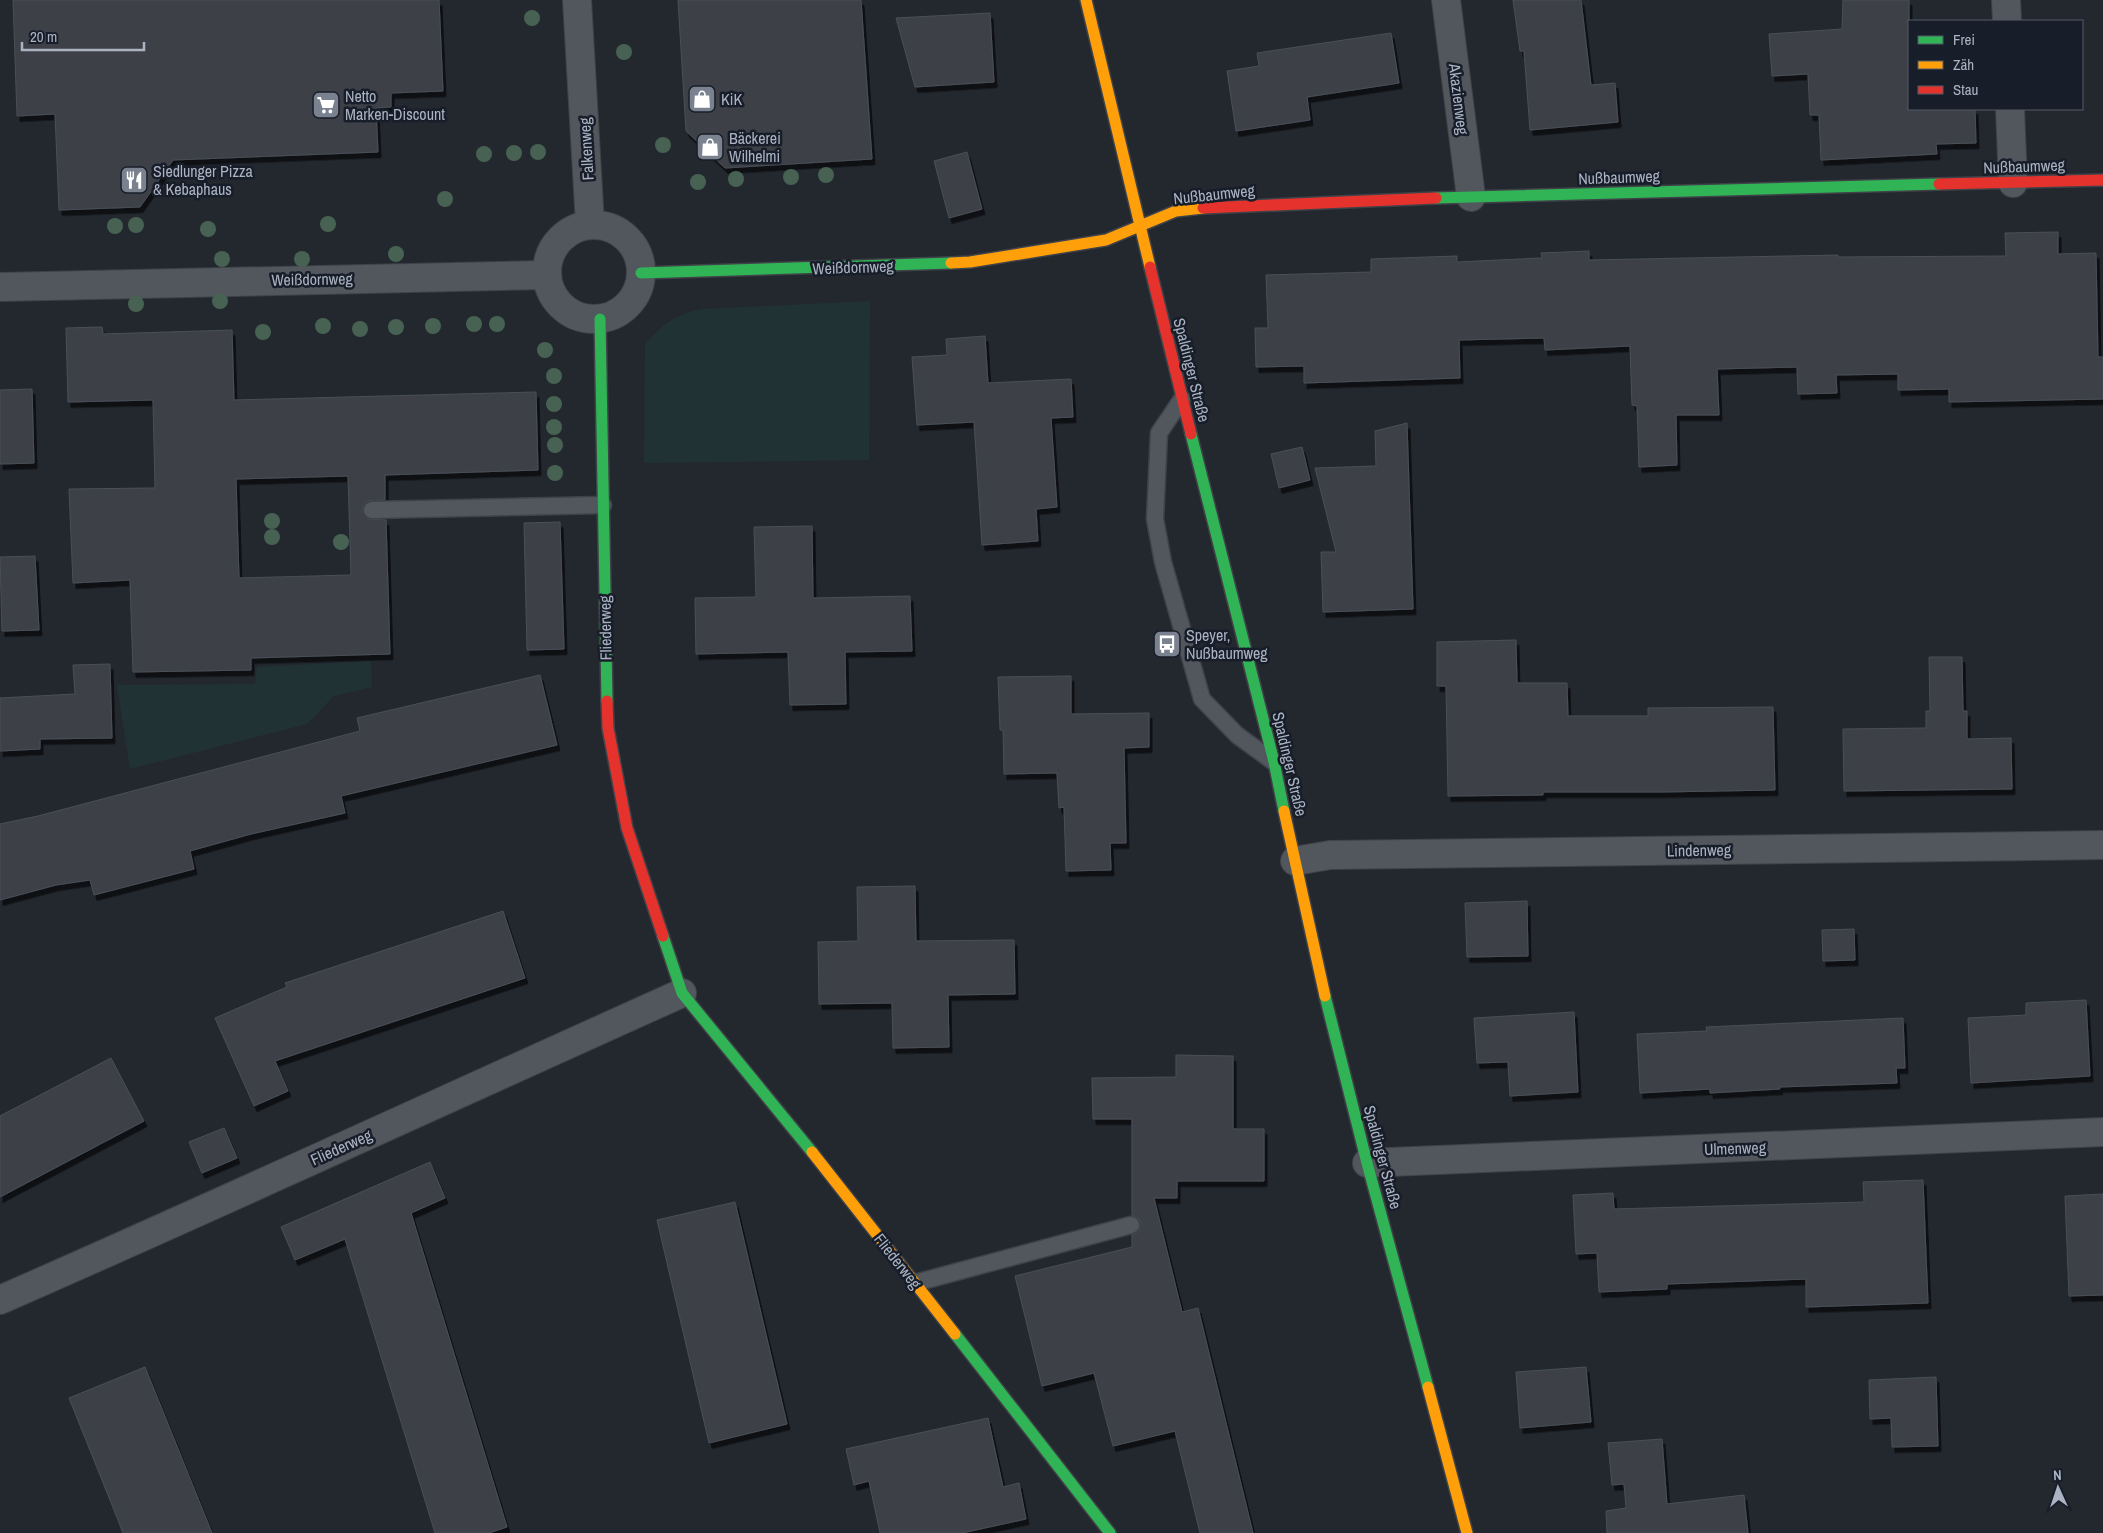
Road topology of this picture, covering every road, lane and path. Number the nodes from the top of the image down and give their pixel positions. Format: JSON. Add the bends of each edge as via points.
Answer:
{"nodes":[{"id":1,"x":576,"y":0,"type":"edge"},
{"id":2,"x":1086,"y":0,"type":"edge"},
{"id":3,"x":1100,"y":0,"type":"edge"},
{"id":4,"x":1446,"y":0,"type":"edge"},
{"id":5,"x":2006,"y":0,"type":"edge"},
{"id":6,"x":2007,"y":20,"type":"edge"},
{"id":7,"x":1100,"y":57,"type":"junction"},
{"id":8,"x":2010,"y":110,"type":"edge"},
{"id":9,"x":2103,"y":180,"type":"edge"},
{"id":10,"x":2013,"y":182,"type":"junction"},
{"id":11,"x":1471,"y":197,"type":"junction"},
{"id":12,"x":590,"y":224,"type":"junction"},
{"id":13,"x":1141,"y":227,"type":"junction"},
{"id":14,"x":641,"y":273,"type":"junction"},
{"id":15,"x":546,"y":274,"type":"junction"},
{"id":16,"x":0,"y":286,"type":"edge"},
{"id":17,"x":600,"y":319,"type":"junction"},
{"id":18,"x":1182,"y":400,"type":"junction"},
{"id":19,"x":603,"y":504,"type":"junction"},
{"id":20,"x":372,"y":510,"type":"dead end"},
{"id":21,"x":1274,"y":762,"type":"junction"},
{"id":22,"x":2103,"y":844,"type":"edge"},
{"id":23,"x":1295,"y":861,"type":"junction"},
{"id":24,"x":682,"y":993,"type":"junction"},
{"id":25,"x":2103,"y":1132,"type":"edge"},
{"id":26,"x":1367,"y":1163,"type":"junction"},
{"id":27,"x":1131,"y":1225,"type":"dead end"},
{"id":28,"x":915,"y":1283,"type":"junction"},
{"id":29,"x":0,"y":1300,"type":"edge"},
{"id":30,"x":1110,"y":1533,"type":"edge"},
{"id":31,"x":1467,"y":1533,"type":"edge"}],
"edges":[{"from":1,"to":12,"type":"street","name":"Falkenweg"},
{"from":2,"to":7,"type":"street","name":"Spaldinger Straße"},
{"from":3,"to":7,"type":"lane"},
{"from":4,"to":11,"type":"street","name":"Akazienweg"},
{"from":5,"to":6,"type":"street"},
{"from":7,"to":13,"type":"street","name":"Spaldinger Straße"},
{"from":8,"to":10,"type":"street"},
{"from":9,"to":10,"type":"street","name":"Nußbaumweg"},
{"from":10,"to":11,"type":"street","name":"Nußbaumweg"},
{"from":11,"to":13,"type":"street","name":"Nußbaumweg","via":[[1212,207],[1176,211]]},
{"from":12,"to":14,"type":"street","via":[[608,226],[624,235],[634,245]]},
{"from":12,"to":15,"type":"street","via":[[572,229],[557,240],[548,256]]},
{"from":13,"to":14,"type":"street","name":"Weißdornweg","via":[[1106,240],[970,262]]},
{"from":13,"to":18,"type":"street","name":"Spaldinger Straße"},
{"from":14,"to":17,"type":"street","via":[[633,298],[624,308]]},
{"from":15,"to":16,"type":"street","name":"Weißdornweg"},
{"from":15,"to":17,"type":"street","via":[[549,290],[558,303],[570,313]]},
{"from":17,"to":19,"type":"street","name":"Fliederweg"},
{"from":18,"to":21,"type":"street","name":"Spaldinger Straße"},
{"from":18,"to":21,"type":"lane","via":[[1158,433],[1155,519],[1164,562],[1202,699],[1237,735]]},
{"from":19,"to":20,"type":"lane"},
{"from":19,"to":24,"type":"street","name":"Fliederweg","via":[[608,728],[627,828]]},
{"from":21,"to":23,"type":"street","name":"Spaldinger Straße"},
{"from":22,"to":23,"type":"street","name":"Lindenweg","via":[[1330,855]]},
{"from":23,"to":26,"type":"street","name":"Spaldinger Straße"},
{"from":24,"to":28,"type":"street","name":"Fliederweg"},
{"from":24,"to":29,"type":"street","name":"Fliederweg"},
{"from":25,"to":26,"type":"street","name":"Ulmenweg"},
{"from":26,"to":31,"type":"street","name":"Spaldinger Straße"},
{"from":27,"to":28,"type":"lane"},
{"from":28,"to":30,"type":"street","name":"Fliederweg"}]}
